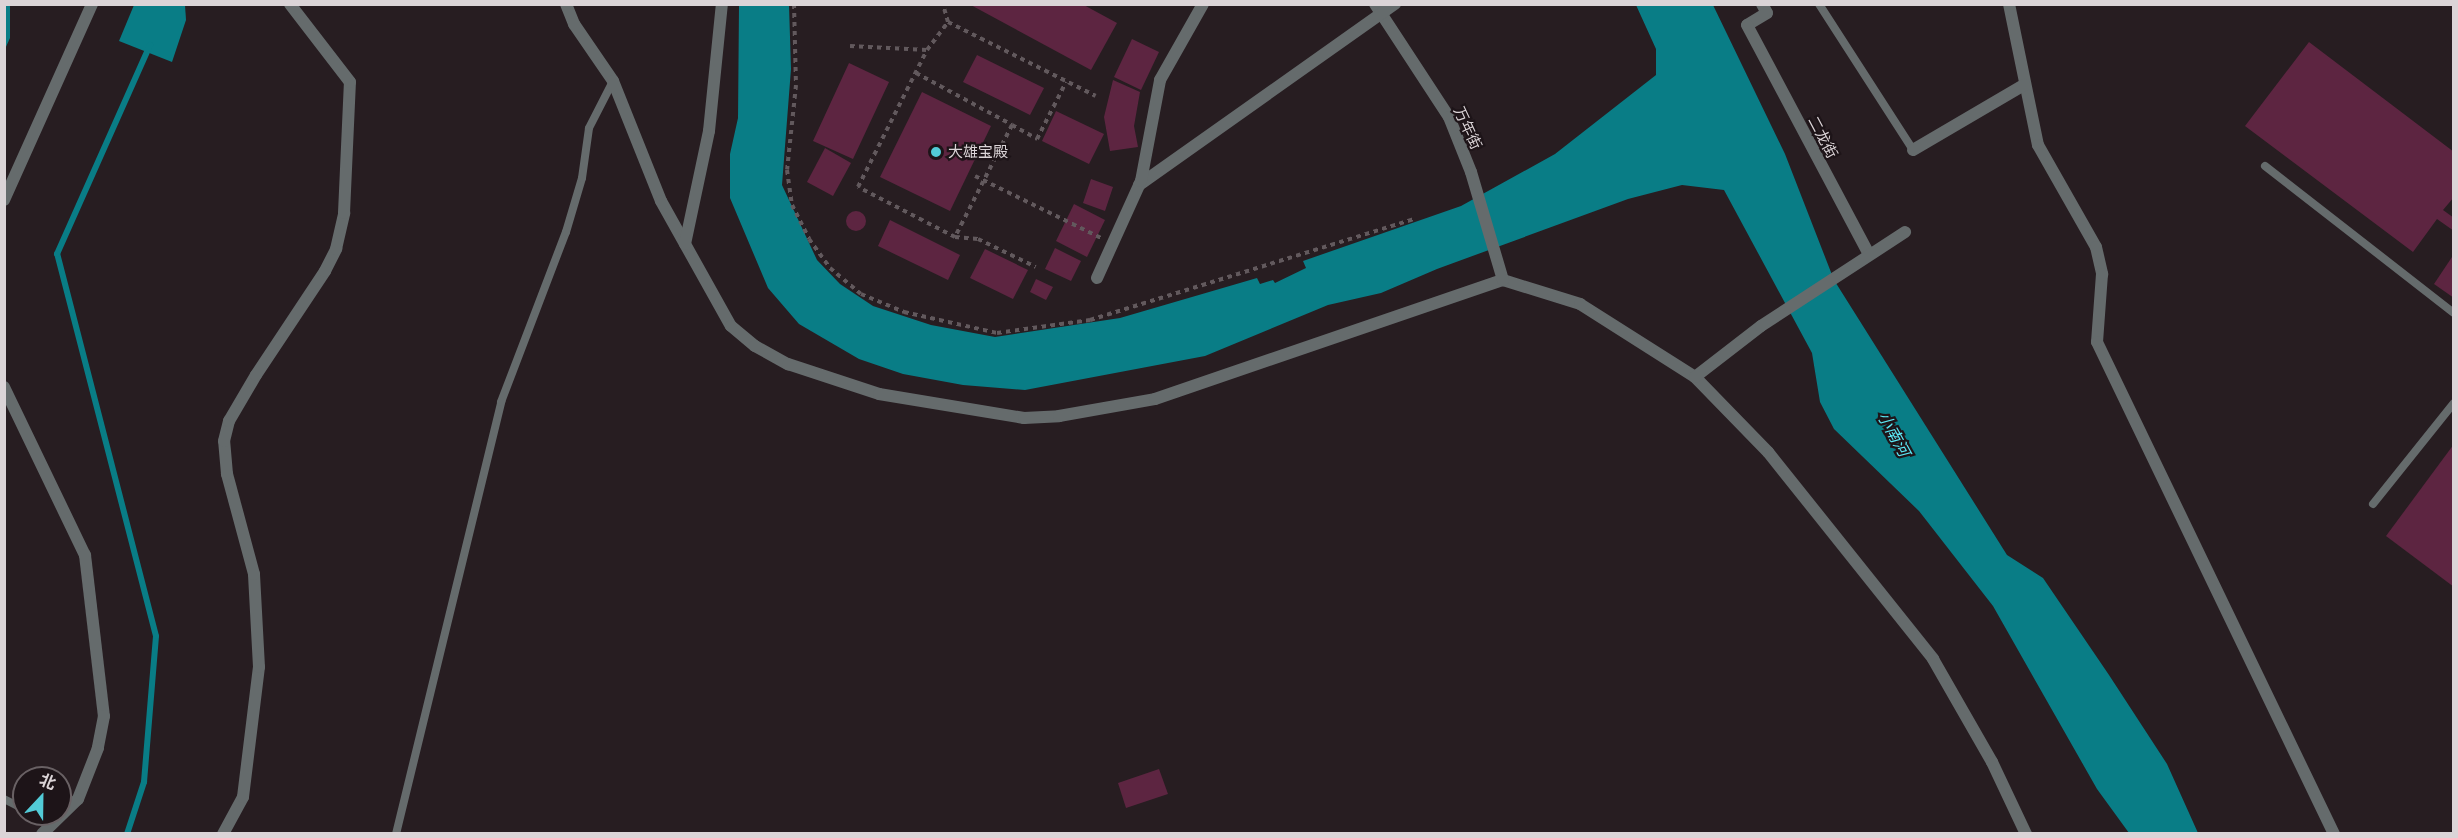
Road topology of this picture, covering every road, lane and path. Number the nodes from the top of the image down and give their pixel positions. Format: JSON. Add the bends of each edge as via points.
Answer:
{"nodes":[{"id":1,"x":92,"y":4,"type":"edge"},
{"id":2,"x":290,"y":4,"type":"edge"},
{"id":3,"x":566,"y":4,"type":"edge"},
{"id":4,"x":722,"y":4,"type":"edge"},
{"id":5,"x":794,"y":4,"type":"edge"},
{"id":6,"x":943,"y":4,"type":"edge"},
{"id":7,"x":1203,"y":4,"type":"edge"},
{"id":8,"x":1395,"y":4,"type":"edge"},
{"id":9,"x":1762,"y":4,"type":"edge"},
{"id":10,"x":1819,"y":4,"type":"edge"},
{"id":11,"x":2009,"y":4,"type":"edge"},
{"id":12,"x":1378,"y":9,"type":"edge"},
{"id":13,"x":948,"y":22,"type":"junction"},
{"id":14,"x":850,"y":46,"type":"dead end"},
{"id":15,"x":927,"y":50,"type":"junction"},
{"id":16,"x":916,"y":72,"type":"junction"},
{"id":17,"x":613,"y":81,"type":"junction"},
{"id":18,"x":1066,"y":82,"type":"junction"},
{"id":19,"x":2024,"y":85,"type":"junction"},
{"id":20,"x":1096,"y":96,"type":"dead end"},
{"id":21,"x":1012,"y":125,"type":"junction"},
{"id":22,"x":1913,"y":150,"type":"joint"},
{"id":23,"x":2265,"y":166,"type":"dead end"},
{"id":24,"x":975,"y":176,"type":"dead end"},
{"id":25,"x":984,"y":180,"type":"junction"},
{"id":26,"x":1139,"y":185,"type":"junction"},
{"id":27,"x":4,"y":200,"type":"edge"},
{"id":28,"x":1414,"y":219,"type":"dead end"},
{"id":29,"x":1905,"y":232,"type":"dead end"},
{"id":30,"x":955,"y":237,"type":"junction"},
{"id":31,"x":685,"y":244,"type":"junction"},
{"id":32,"x":1113,"y":244,"type":"junction"},
{"id":33,"x":1869,"y":254,"type":"junction"},
{"id":34,"x":1036,"y":267,"type":"dead end"},
{"id":35,"x":1097,"y":278,"type":"dead end"},
{"id":36,"x":1503,"y":280,"type":"junction"},
{"id":37,"x":2454,"y":313,"type":"edge"},
{"id":38,"x":1695,"y":377,"type":"junction"},
{"id":39,"x":4,"y":387,"type":"edge"},
{"id":40,"x":2454,"y":403,"type":"edge"},
{"id":41,"x":2373,"y":504,"type":"dead end"},
{"id":42,"x":72,"y":804,"type":"edge"},
{"id":43,"x":224,"y":834,"type":"edge"},
{"id":44,"x":396,"y":834,"type":"edge"},
{"id":45,"x":2026,"y":834,"type":"edge"},
{"id":46,"x":2334,"y":834,"type":"edge"}],
"edges":[{"from":1,"to":27,"type":"street"},
{"from":2,"to":43,"type":"street","via":[[350,82],[345,213],[329,264],[235,412],[224,441],[227,474],[254,574],[259,609],[259,667],[243,796]]},
{"from":3,"to":17,"type":"street","via":[[574,24]]},
{"from":4,"to":31,"type":"street","via":[[709,131]]},
{"from":5,"to":28,"type":"path","via":[[796,85],[787,170],[792,205],[809,239],[830,268],[861,294],[904,312],[997,333],[1090,320]]},
{"from":6,"to":13,"type":"path"},
{"from":7,"to":26,"type":"street","via":[[1160,80]]},
{"from":8,"to":12,"type":"street"},
{"from":9,"to":33,"type":"street","name":"二龙街","via":[[1767,13],[1747,25]]},
{"from":10,"to":22,"type":"lane"},
{"from":11,"to":19,"type":"street"},
{"from":12,"to":26,"type":"street"},
{"from":12,"to":36,"type":"street","name":"万年街","via":[[1449,117],[1471,172]]},
{"from":13,"to":15,"type":"path"},
{"from":13,"to":18,"type":"path"},
{"from":14,"to":15,"type":"path"},
{"from":15,"to":16,"type":"path"},
{"from":16,"to":21,"type":"path"},
{"from":16,"to":30,"type":"path","via":[[858,187]]},
{"from":17,"to":31,"type":"street","via":[[661,201]]},
{"from":17,"to":44,"type":"lane","via":[[589,128],[582,178],[566,232],[501,402]]},
{"from":18,"to":20,"type":"path"},
{"from":18,"to":21,"type":"path","via":[[1037,139]]},
{"from":19,"to":22,"type":"street"},
{"from":19,"to":46,"type":"street","via":[[2038,145],[2097,247],[2102,274],[2097,342]]},
{"from":21,"to":25,"type":"path"},
{"from":23,"to":37,"type":"lane"},
{"from":24,"to":25,"type":"path"},
{"from":25,"to":30,"type":"path"},
{"from":25,"to":32,"type":"path"},
{"from":26,"to":32,"type":"street"},
{"from":29,"to":33,"type":"street"},
{"from":30,"to":34,"type":"path","via":[[978,239]]},
{"from":31,"to":36,"type":"street","via":[[731,326],[754,346],[788,364],[902,400],[1024,418],[1155,399]]},
{"from":32,"to":35,"type":"street"},
{"from":33,"to":38,"type":"street","via":[[1761,326]]},
{"from":36,"to":38,"type":"street","via":[[1580,304]]},
{"from":38,"to":45,"type":"street","via":[[1768,452],[1933,659],[1992,762]]},
{"from":39,"to":42,"type":"street","via":[[85,555],[104,716],[98,748],[78,799]]},
{"from":40,"to":41,"type":"lane"}]}
